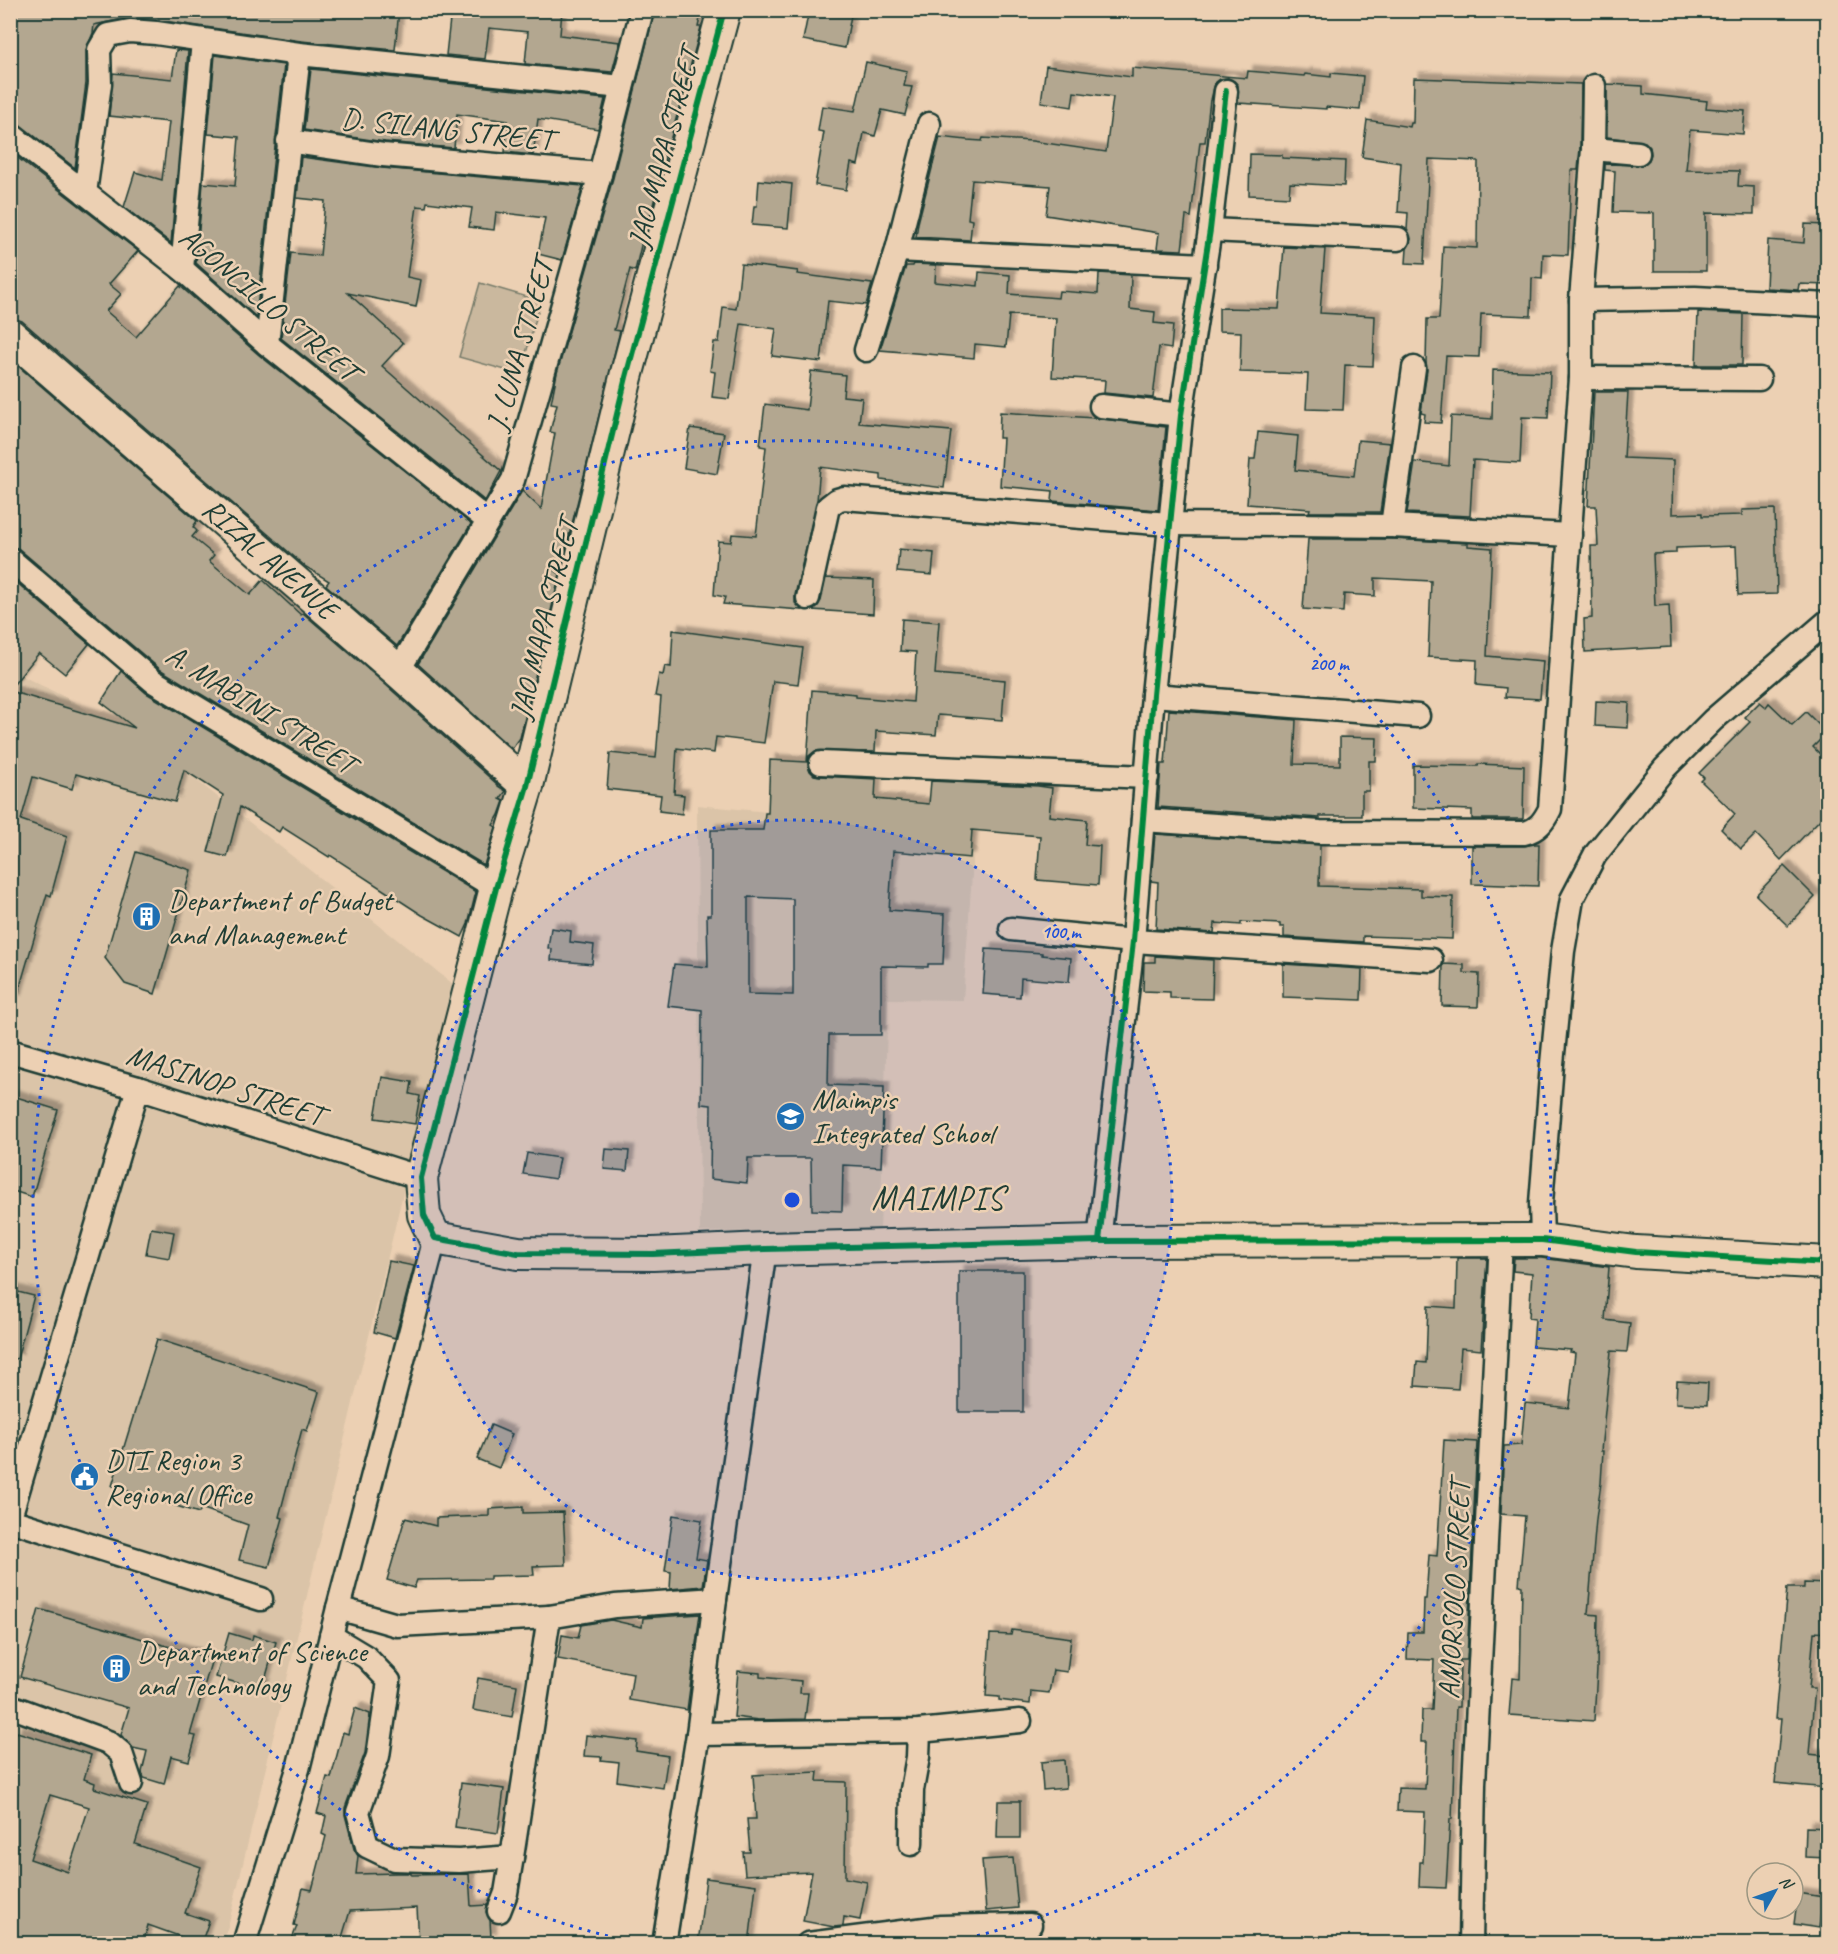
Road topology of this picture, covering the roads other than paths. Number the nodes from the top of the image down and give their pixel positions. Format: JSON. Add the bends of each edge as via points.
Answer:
{"nodes":[{"id":1,"x":642,"y":10,"type":"edge"},
{"id":2,"x":724,"y":10,"type":"edge"},
{"id":3,"x":203,"y":41,"type":"junction"},
{"id":4,"x":299,"y":54,"type":"junction"},
{"id":5,"x":1594,"y":86,"type":"dead end"},
{"id":6,"x":622,"y":87,"type":"junction"},
{"id":7,"x":1226,"y":91,"type":"dead end"},
{"id":8,"x":929,"y":124,"type":"dead end"},
{"id":9,"x":10,"y":134,"type":"edge"},
{"id":10,"x":288,"y":141,"type":"junction"},
{"id":11,"x":1593,"y":149,"type":"junction"},
{"id":12,"x":1638,"y":153,"type":"dead end"},
{"id":13,"x":600,"y":174,"type":"junction"},
{"id":14,"x":85,"y":193,"type":"junction"},
{"id":15,"x":1210,"y":230,"type":"junction"},
{"id":16,"x":1398,"y":239,"type":"dead end"},
{"id":17,"x":897,"y":250,"type":"junction"},
{"id":18,"x":1204,"y":265,"type":"junction"},
{"id":19,"x":182,"y":269,"type":"junction"},
{"id":20,"x":1581,"y":300,"type":"junction"},
{"id":21,"x":1827,"y":305,"type":"edge"},
{"id":22,"x":10,"y":335,"type":"edge"},
{"id":23,"x":267,"y":344,"type":"junction"},
{"id":24,"x":866,"y":350,"type":"dead end"},
{"id":25,"x":1414,"y":368,"type":"dead end"},
{"id":26,"x":1581,"y":378,"type":"junction"},
{"id":27,"x":1758,"y":379,"type":"dead end"},
{"id":28,"x":1101,"y":406,"type":"dead end"},
{"id":29,"x":1181,"y":415,"type":"junction"},
{"id":30,"x":488,"y":521,"type":"junction"},
{"id":31,"x":1169,"y":524,"type":"junction"},
{"id":32,"x":1392,"y":526,"type":"junction"},
{"id":33,"x":1570,"y":535,"type":"junction"},
{"id":34,"x":10,"y":559,"type":"edge"},
{"id":35,"x":808,"y":598,"type":"dead end"},
{"id":36,"x":1827,"y":621,"type":"edge"},
{"id":37,"x":398,"y":671,"type":"junction"},
{"id":38,"x":1153,"y":695,"type":"junction"},
{"id":39,"x":1418,"y":716,"type":"dead end"},
{"id":40,"x":821,"y":763,"type":"dead end"},
{"id":41,"x":1147,"y":777,"type":"junction"},
{"id":42,"x":527,"y":786,"type":"junction"},
{"id":43,"x":1143,"y":820,"type":"junction"},
{"id":44,"x":496,"y":888,"type":"junction"},
{"id":45,"x":1011,"y":929,"type":"dead end"},
{"id":46,"x":1133,"y":941,"type":"junction"},
{"id":47,"x":1431,"y":960,"type":"dead end"},
{"id":48,"x":10,"y":1050,"type":"edge"},
{"id":49,"x":138,"y":1088,"type":"junction"},
{"id":50,"x":421,"y":1178,"type":"junction"},
{"id":51,"x":435,"y":1238,"type":"junction"},
{"id":52,"x":1501,"y":1240,"type":"junction"},
{"id":53,"x":1542,"y":1240,"type":"junction"},
{"id":54,"x":1099,"y":1241,"type":"junction"},
{"id":55,"x":765,"y":1249,"type":"junction"},
{"id":56,"x":1827,"y":1263,"type":"edge"},
{"id":57,"x":10,"y":1518,"type":"edge"},
{"id":58,"x":261,"y":1599,"type":"dead end"},
{"id":59,"x":715,"y":1599,"type":"junction"},
{"id":60,"x":338,"y":1608,"type":"junction"},
{"id":61,"x":549,"y":1617,"type":"junction"},
{"id":62,"x":331,"y":1636,"type":"junction"},
{"id":63,"x":10,"y":1706,"type":"edge"},
{"id":64,"x":1020,"y":1721,"type":"dead end"},
{"id":65,"x":919,"y":1731,"type":"junction"},
{"id":66,"x":698,"y":1734,"type":"junction"},
{"id":67,"x":131,"y":1783,"type":"dead end"},
{"id":68,"x":911,"y":1844,"type":"dead end"},
{"id":69,"x":512,"y":1857,"type":"junction"},
{"id":70,"x":499,"y":1911,"type":"dead end"},
{"id":71,"x":1030,"y":1925,"type":"dead end"},
{"id":72,"x":244,"y":1944,"type":"edge"},
{"id":73,"x":664,"y":1944,"type":"edge"},
{"id":74,"x":808,"y":1944,"type":"edge"},
{"id":75,"x":1471,"y":1944,"type":"edge"}],
"edges":[{"from":1,"to":6,"type":"street","name":"J. LUNA STREET"},
{"from":2,"to":42,"type":"street","name":"JAO MAPA STREET","via":[[626,376]]},
{"from":3,"to":4,"type":"street"},
{"from":3,"to":14,"type":"street","via":[[130,31],[108,35],[104,40],[99,50],[100,84]]},
{"from":3,"to":19,"type":"street"},
{"from":4,"to":6,"type":"street"},
{"from":4,"to":10,"type":"street"},
{"from":5,"to":11,"type":"street"},
{"from":6,"to":13,"type":"street","name":"J. LUNA STREET"},
{"from":7,"to":15,"type":"street"},
{"from":8,"to":17,"type":"street"},
{"from":9,"to":14,"type":"street","name":"AGONCILLO STREET"},
{"from":10,"to":13,"type":"street","name":"D. SILANG STREET","via":[[383,155]]},
{"from":10,"to":23,"type":"street"},
{"from":11,"to":12,"type":"street"},
{"from":11,"to":20,"type":"street"},
{"from":13,"to":30,"type":"street","name":"J. LUNA STREET","via":[[513,480]]},
{"from":14,"to":19,"type":"street","name":"AGONCILLO STREET"},
{"from":15,"to":16,"type":"street"},
{"from":15,"to":18,"type":"street"},
{"from":17,"to":18,"type":"street"},
{"from":17,"to":24,"type":"street"},
{"from":18,"to":29,"type":"street"},
{"from":19,"to":23,"type":"street","name":"AGONCILLO STREET"},
{"from":20,"to":21,"type":"street","via":[[1695,298]]},
{"from":20,"to":26,"type":"street"},
{"from":22,"to":37,"type":"street","name":"RIZAL AVENUE"},
{"from":23,"to":30,"type":"street","name":"AGONCILLO STREET"},
{"from":25,"to":32,"type":"street"},
{"from":26,"to":27,"type":"street"},
{"from":26,"to":33,"type":"street"},
{"from":28,"to":29,"type":"street"},
{"from":29,"to":31,"type":"street"},
{"from":30,"to":37,"type":"street","name":"J. LUNA STREET"},
{"from":31,"to":32,"type":"street"},
{"from":31,"to":35,"type":"street","via":[[844,498],[828,507]]},
{"from":31,"to":38,"type":"street"},
{"from":32,"to":33,"type":"street"},
{"from":33,"to":43,"type":"street","via":[[1550,809],[1532,832],[1320,832]]},
{"from":34,"to":44,"type":"street","name":"A. MABINI STREET","via":[[153,681]]},
{"from":36,"to":53,"type":"street","via":[[1713,720],[1665,768],[1595,855],[1572,899],[1552,1064],[1541,1203]]},
{"from":37,"to":42,"type":"street","name":"RIZAL AVENUE"},
{"from":38,"to":39,"type":"street"},
{"from":38,"to":41,"type":"street"},
{"from":40,"to":41,"type":"street"},
{"from":41,"to":43,"type":"street"},
{"from":42,"to":44,"type":"street","name":"JAO MAPA STREET"},
{"from":43,"to":46,"type":"street"},
{"from":44,"to":50,"type":"street","name":"JAO MAPA STREET"},
{"from":45,"to":46,"type":"street"},
{"from":46,"to":47,"type":"street"},
{"from":46,"to":54,"type":"street"},
{"from":48,"to":49,"type":"street","name":"MASINOP STREET"},
{"from":49,"to":50,"type":"street","name":"MASINOP STREET"},
{"from":49,"to":57,"type":"street"},
{"from":50,"to":51,"type":"street","name":"JAO MAPA STREET","via":[[424,1215]]},
{"from":51,"to":55,"type":"street","via":[[518,1253],[652,1254]]},
{"from":51,"to":60,"type":"street"},
{"from":52,"to":53,"type":"street"},
{"from":52,"to":54,"type":"street"},
{"from":52,"to":75,"type":"street","name":"AMORSOLO STREET","via":[[1474,1784]]},
{"from":53,"to":56,"type":"street","via":[[1636,1252]]},
{"from":54,"to":55,"type":"street"},
{"from":55,"to":59,"type":"street"},
{"from":57,"to":58,"type":"street"},
{"from":59,"to":61,"type":"street","via":[[615,1606]]},
{"from":59,"to":66,"type":"street"},
{"from":60,"to":61,"type":"street","via":[[397,1625]]},
{"from":60,"to":62,"type":"street"},
{"from":61,"to":69,"type":"street"},
{"from":62,"to":69,"type":"street","via":[[366,1657],[389,1681],[378,1756],[358,1812],[367,1846],[394,1859],[459,1861]]},
{"from":62,"to":72,"type":"street","via":[[298,1769]]},
{"from":63,"to":67,"type":"street","via":[[108,1742],[121,1753]]},
{"from":64,"to":65,"type":"street"},
{"from":65,"to":66,"type":"street"},
{"from":65,"to":68,"type":"street"},
{"from":66,"to":73,"type":"street"},
{"from":69,"to":70,"type":"street"},
{"from":71,"to":74,"type":"street","via":[[941,1927]]}]}
